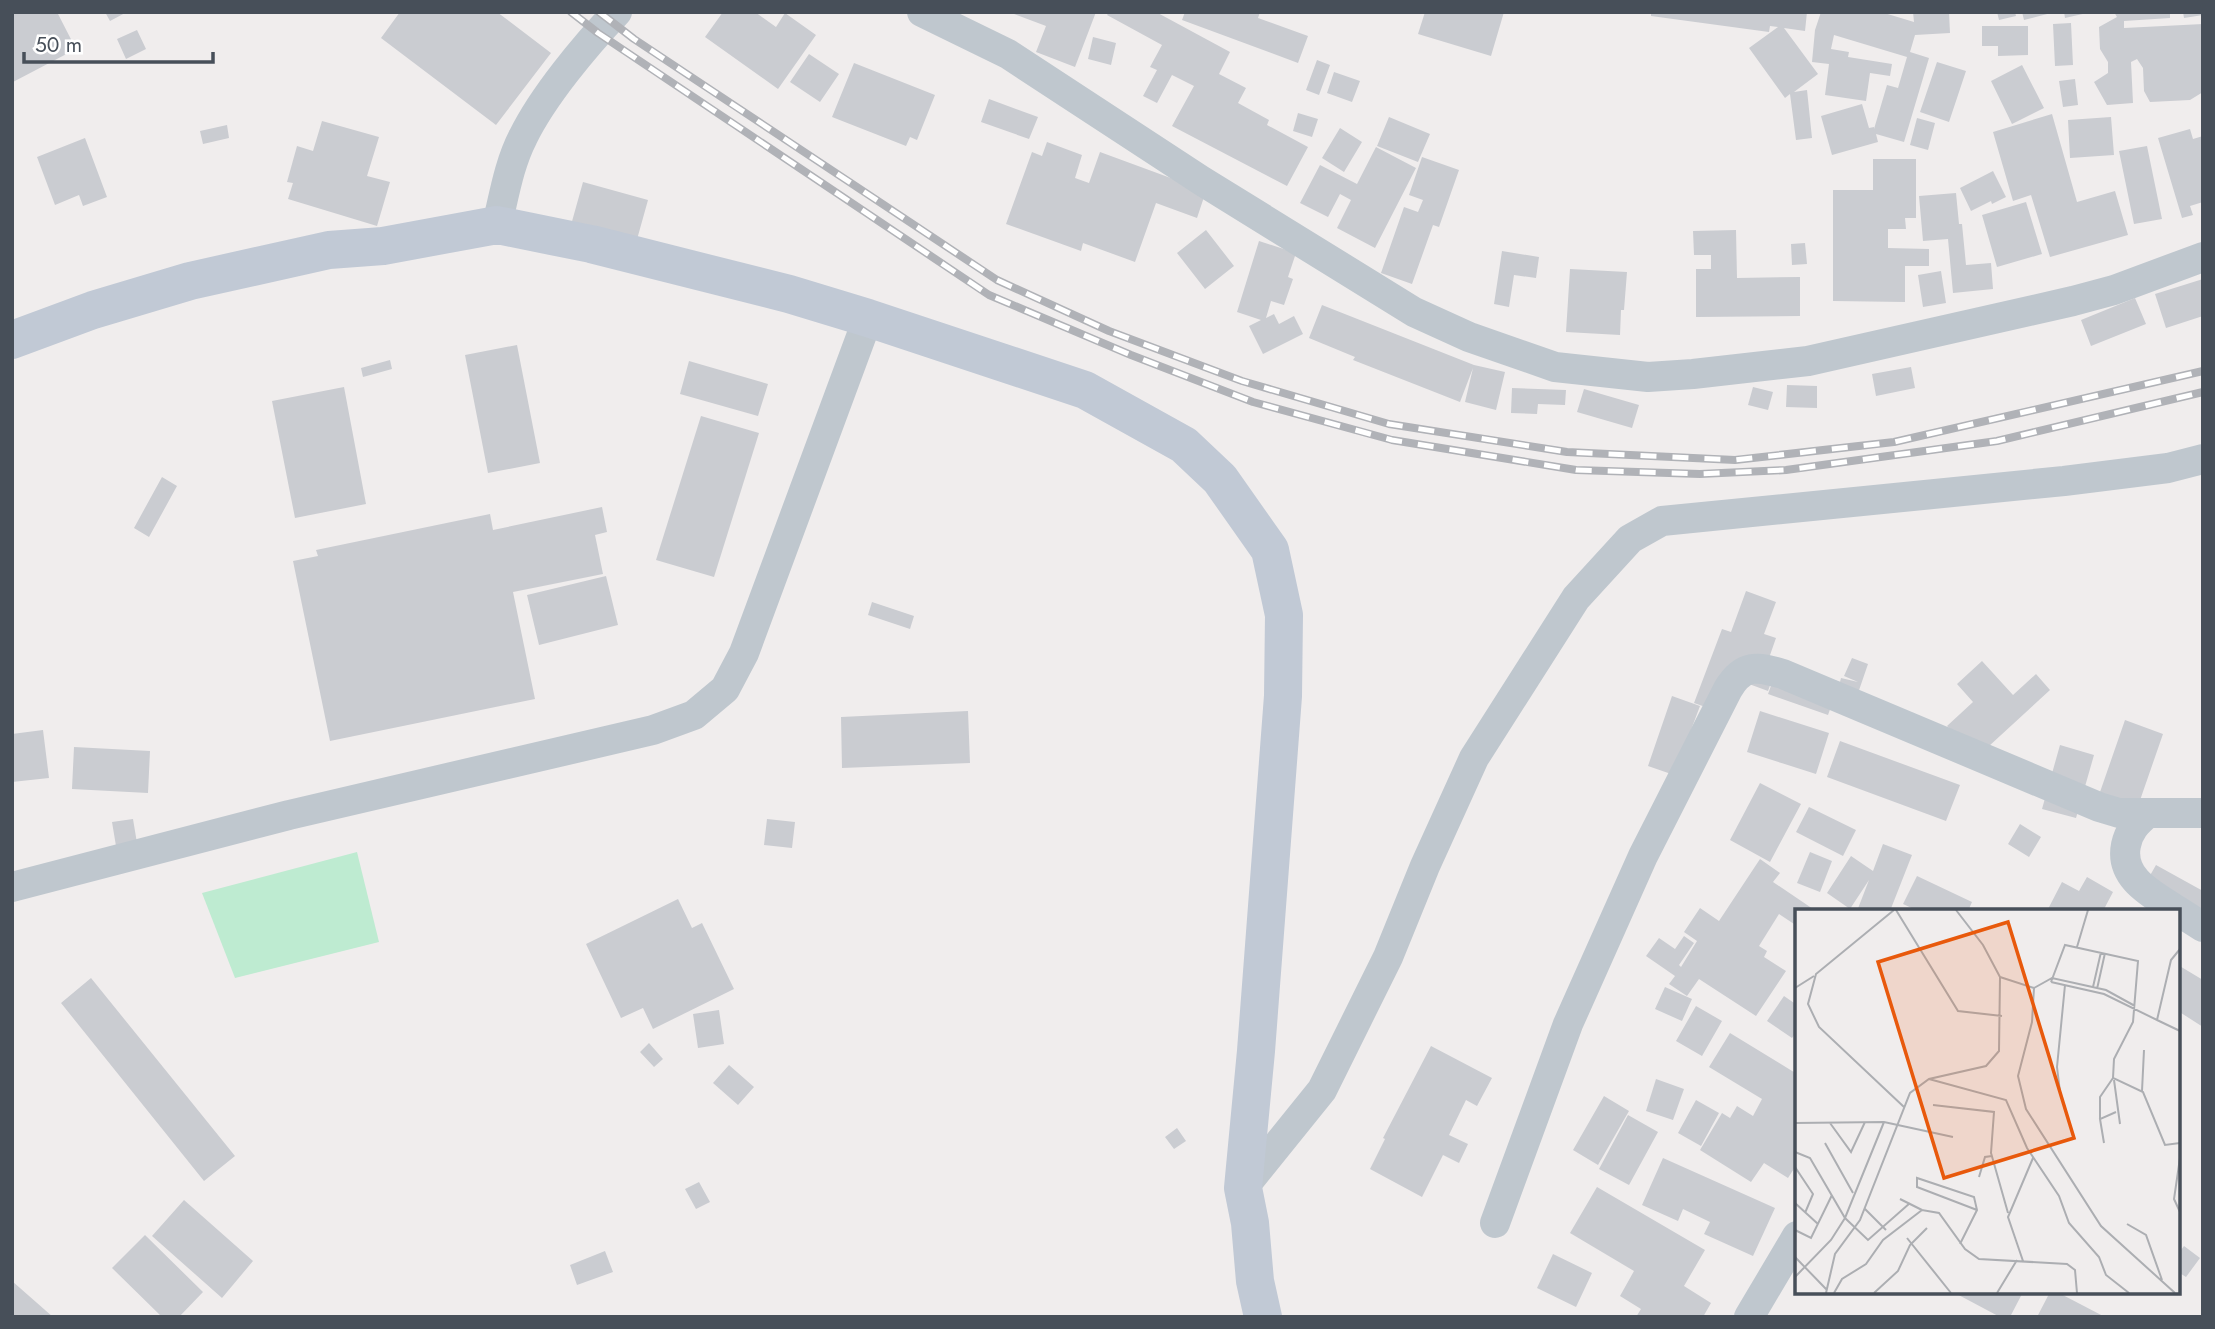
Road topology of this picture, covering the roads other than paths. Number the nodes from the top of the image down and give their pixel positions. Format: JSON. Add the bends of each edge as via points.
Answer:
{"nodes":[{"id":1,"x":617,"y":12,"type":"edge"},
{"id":2,"x":922,"y":12,"type":"edge"},
{"id":3,"x":497,"y":226,"type":"junction"},
{"id":4,"x":2203,"y":257,"type":"edge"},
{"id":5,"x":868,"y":318,"type":"junction"},
{"id":6,"x":12,"y":340,"type":"edge"},
{"id":7,"x":2203,"y":459,"type":"edge"},
{"id":8,"x":2203,"y":813,"type":"edge"},
{"id":9,"x":2147,"y":814,"type":"junction"},
{"id":10,"x":12,"y":887,"type":"edge"},
{"id":11,"x":2175,"y":909,"type":"edge"},
{"id":12,"x":2180,"y":912,"type":"edge"},
{"id":13,"x":2203,"y":927,"type":"edge"},
{"id":14,"x":1243,"y":1188,"type":"junction"},
{"id":15,"x":1495,"y":1223,"type":"dead end"},
{"id":16,"x":1795,"y":1239,"type":"edge"},
{"id":17,"x":1264,"y":1317,"type":"edge"},
{"id":18,"x":1749,"y":1317,"type":"edge"}],
"edges":[{"from":1,"to":3,"type":"street","via":[[533,118],[522,139]]},
{"from":2,"to":4,"type":"street","via":[[1008,54],[1414,312],[1555,367],[1648,377],[1808,361],[2115,290]]},
{"from":3,"to":5,"type":"main road","via":[[591,244]]},
{"from":3,"to":6,"type":"main road","via":[[383,246],[329,250],[190,281]]},
{"from":5,"to":10,"type":"street","via":[[744,653],[725,689],[694,715],[653,730],[289,815]]},
{"from":5,"to":14,"type":"main road","via":[[1085,390],[1184,445],[1220,479],[1270,550],[1284,615],[1283,696]]},
{"from":7,"to":14,"type":"street","via":[[2064,481],[1662,521],[1630,539],[1576,598],[1474,758],[1388,957],[1322,1090]]},
{"from":8,"to":9,"type":"street"},
{"from":9,"to":11,"type":"street","via":[[2130,831],[2124,860],[2140,886]]},
{"from":9,"to":15,"type":"street","via":[[2099,807],[1783,674],[1763,668],[1742,672],[1728,689],[1637,868],[1568,1024]]},
{"from":12,"to":13,"type":"street"},
{"from":14,"to":17,"type":"main road"},
{"from":16,"to":18,"type":"street"}]}
